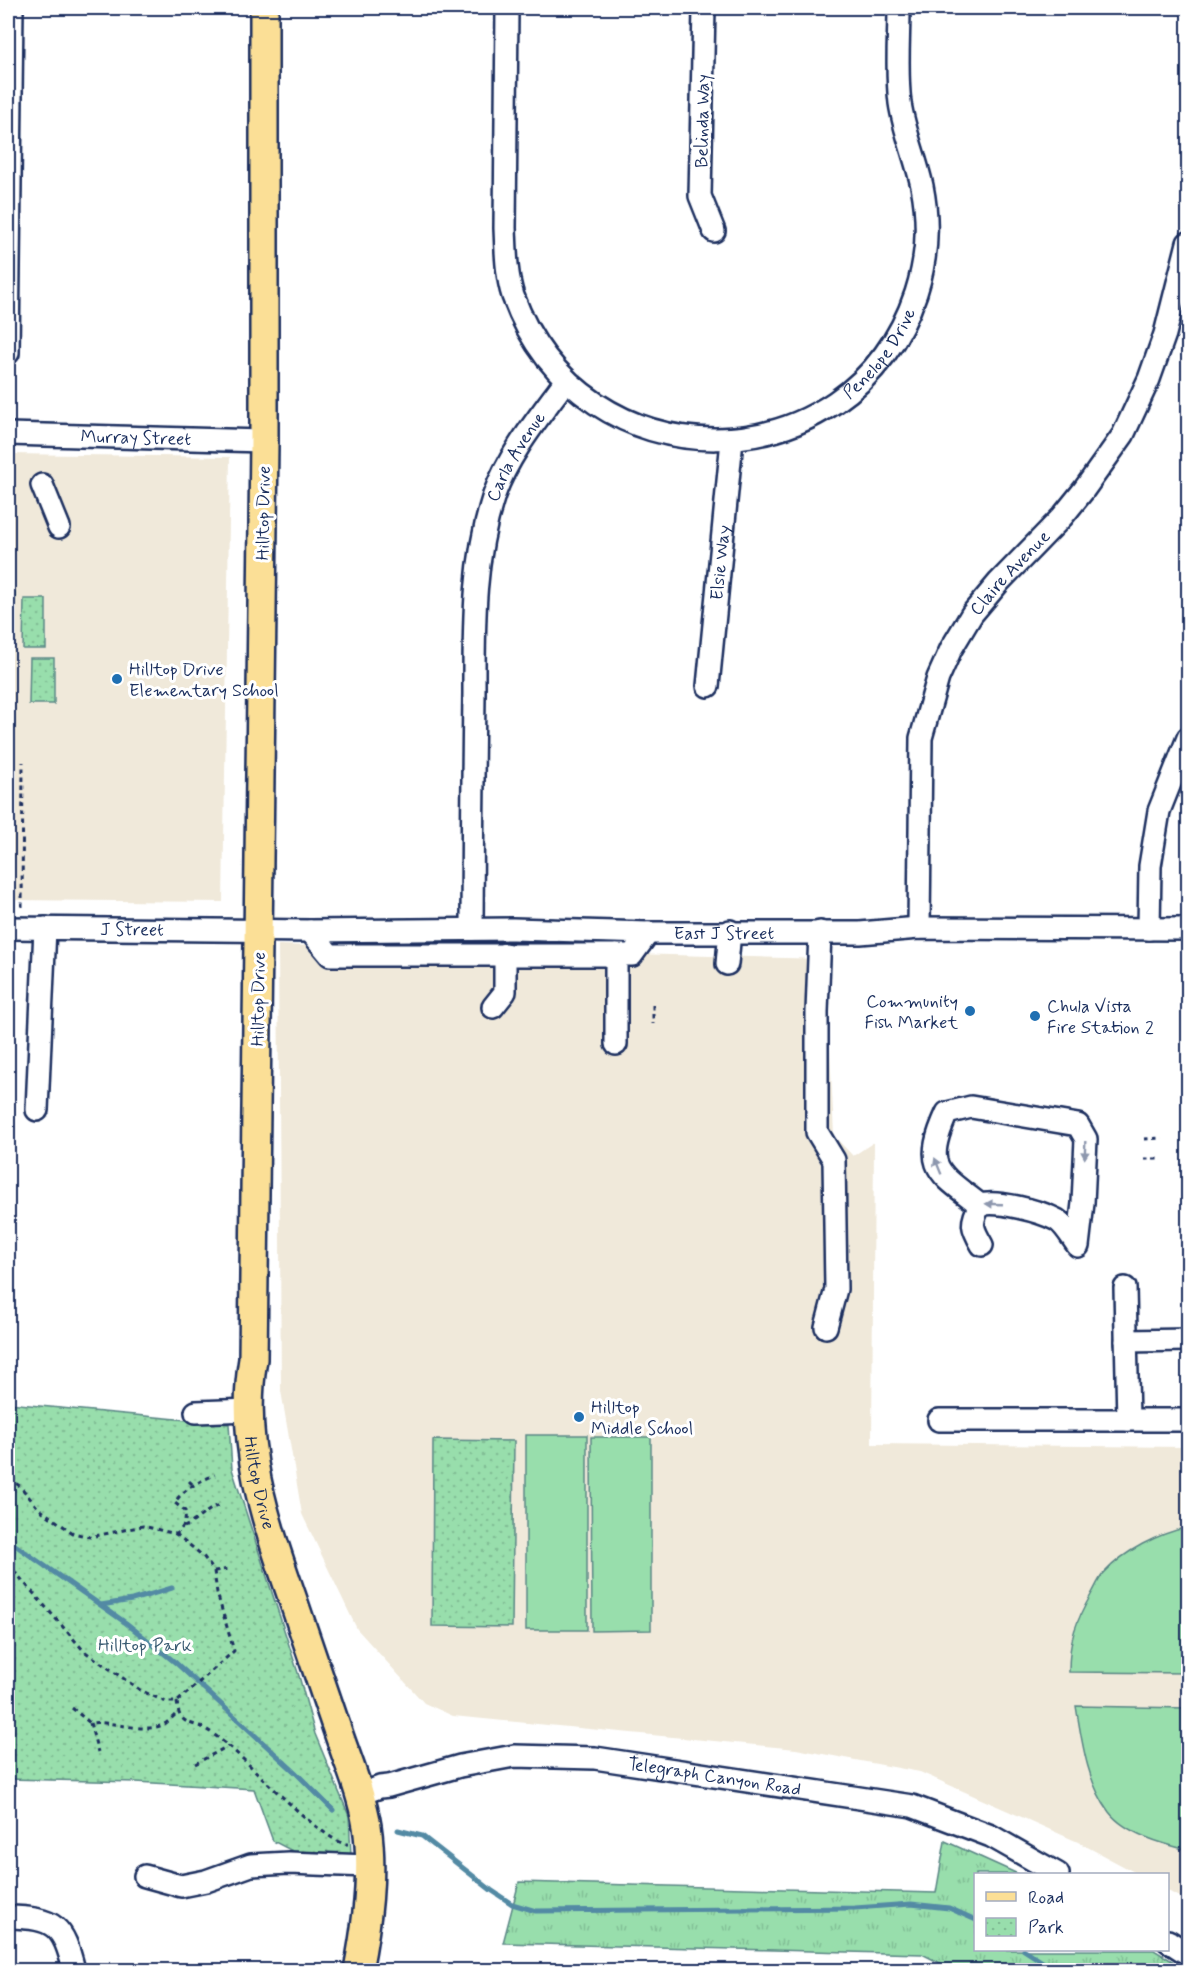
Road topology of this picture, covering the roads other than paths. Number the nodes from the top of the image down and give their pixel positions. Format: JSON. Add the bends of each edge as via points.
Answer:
{"nodes":[{"id":1,"x":12,"y":8,"type":"edge"},
{"id":2,"x":264,"y":8,"type":"edge"},
{"id":3,"x":507,"y":8,"type":"edge"},
{"id":4,"x":704,"y":8,"type":"edge"},
{"id":5,"x":899,"y":8,"type":"edge"},
{"id":6,"x":714,"y":231,"type":"dead end"},
{"id":7,"x":1188,"y":243,"type":"edge"},
{"id":8,"x":8,"y":353,"type":"edge"},
{"id":9,"x":566,"y":380,"type":"junction"},
{"id":10,"x":8,"y":434,"type":"edge"},
{"id":11,"x":732,"y":440,"type":"junction"},
{"id":12,"x":264,"y":441,"type":"junction"},
{"id":13,"x":42,"y":485,"type":"dead end"},
{"id":14,"x":59,"y":527,"type":"dead end"},
{"id":15,"x":708,"y":686,"type":"dead end"},
{"id":16,"x":1188,"y":738,"type":"edge"},
{"id":17,"x":8,"y":928,"type":"edge"},
{"id":18,"x":45,"y":928,"type":"junction"},
{"id":19,"x":919,"y":928,"type":"junction"},
{"id":20,"x":472,"y":929,"type":"junction"},
{"id":21,"x":1149,"y":929,"type":"junction"},
{"id":22,"x":1188,"y":929,"type":"edge"},
{"id":23,"x":259,"y":930,"type":"junction"},
{"id":24,"x":310,"y":931,"type":"junction"},
{"id":25,"x":730,"y":931,"type":"junction"},
{"id":26,"x":820,"y":932,"type":"junction"},
{"id":27,"x":648,"y":933,"type":"junction"},
{"id":28,"x":505,"y":954,"type":"junction"},
{"id":29,"x":616,"y":955,"type":"junction"},
{"id":30,"x":727,"y":964,"type":"dead end"},
{"id":31,"x":492,"y":1007,"type":"dead end"},
{"id":32,"x":616,"y":1044,"type":"dead end"},
{"id":33,"x":37,"y":1110,"type":"dead end"},
{"id":34,"x":980,"y":1205,"type":"junction"},
{"id":35,"x":982,"y":1245,"type":"dead end"},
{"id":36,"x":1125,"y":1288,"type":"dead end"},
{"id":37,"x":826,"y":1327,"type":"dead end"},
{"id":38,"x":1188,"y":1340,"type":"edge"},
{"id":39,"x":1126,"y":1341,"type":"junction"},
{"id":40,"x":250,"y":1410,"type":"junction"},
{"id":41,"x":196,"y":1412,"type":"dead end"},
{"id":42,"x":939,"y":1420,"type":"dead end"},
{"id":43,"x":1128,"y":1420,"type":"junction"},
{"id":44,"x":1188,"y":1420,"type":"edge"},
{"id":45,"x":358,"y":1795,"type":"junction"},
{"id":46,"x":368,"y":1866,"type":"junction"},
{"id":47,"x":1055,"y":1873,"type":"edge"},
{"id":48,"x":145,"y":1876,"type":"dead end"},
{"id":49,"x":15,"y":1917,"type":"edge"},
{"id":50,"x":1169,"y":1942,"type":"edge"},
{"id":51,"x":1188,"y":1954,"type":"edge"},
{"id":52,"x":74,"y":1971,"type":"edge"},
{"id":53,"x":358,"y":1971,"type":"edge"}],
"edges":[{"from":1,"to":8,"type":"street"},
{"from":2,"to":12,"type":"main road","name":"Hilltop Drive"},
{"from":3,"to":9,"type":"street","via":[[506,261],[513,295],[526,322],[542,351]]},
{"from":4,"to":6,"type":"street","name":"Belinda Way","via":[[700,196]]},
{"from":5,"to":11,"type":"street","name":"Penelope Drive","via":[[900,100],[926,218],[924,266],[916,294],[898,335],[878,363],[848,393],[802,422]]},
{"from":7,"to":19,"type":"street","name":"Claire Avenue","via":[[1165,334],[1123,435],[1062,517],[979,606],[956,640],[938,678],[921,738]]},
{"from":9,"to":11,"type":"street","name":"Penelope Drive","via":[[604,408],[653,430],[676,437]]},
{"from":9,"to":20,"type":"street","name":"Carla Avenue","via":[[508,466],[495,494],[480,555],[474,617]]},
{"from":10,"to":12,"type":"street","name":"Murray Street"},
{"from":11,"to":15,"type":"street","name":"Elsie Way"},
{"from":12,"to":23,"type":"main road","name":"Hilltop Drive"},
{"from":13,"to":14,"type":"street"},
{"from":16,"to":21,"type":"street","via":[[1159,811],[1150,866]]},
{"from":17,"to":18,"type":"street","name":"J Street"},
{"from":18,"to":23,"type":"street","name":"J Street"},
{"from":18,"to":33,"type":"street"},
{"from":19,"to":21,"type":"street","name":"East J Street"},
{"from":19,"to":26,"type":"street","name":"East J Street"},
{"from":20,"to":24,"type":"street","name":"East J Street"},
{"from":20,"to":27,"type":"street","name":"East J Street"},
{"from":21,"to":22,"type":"street","name":"East J Street"},
{"from":23,"to":24,"type":"street","name":"East J Street"},
{"from":23,"to":40,"type":"main road","name":"Hilltop Drive"},
{"from":24,"to":28,"type":"street","via":[[330,955]]},
{"from":25,"to":26,"type":"street","name":"East J Street"},
{"from":25,"to":27,"type":"street","name":"East J Street"},
{"from":25,"to":30,"type":"street"},
{"from":26,"to":37,"type":"street","via":[[817,1132],[834,1160],[836,1278]]},
{"from":27,"to":29,"type":"street","via":[[632,955]]},
{"from":28,"to":29,"type":"street"},
{"from":28,"to":31,"type":"street","via":[[505,992]]},
{"from":29,"to":32,"type":"street"},
{"from":34,"to":34,"type":"street","one_way":true,"via":[[940,1174],[934,1154],[947,1113],[971,1107],[1078,1125],[1086,1139],[1078,1246],[1059,1221],[991,1202]]},
{"from":34,"to":35,"type":"street","via":[[972,1229]]},
{"from":36,"to":39,"type":"street"},
{"from":38,"to":39,"type":"street"},
{"from":39,"to":43,"type":"street"},
{"from":40,"to":41,"type":"street"},
{"from":40,"to":45,"type":"main road","name":"Hilltop Drive","via":[[251,1452],[265,1519]]},
{"from":42,"to":43,"type":"street"},
{"from":43,"to":44,"type":"street"},
{"from":45,"to":46,"type":"main road","name":"Hilltop Drive","via":[[367,1826]]},
{"from":45,"to":47,"type":"street","name":"Telegraph Canyon Road","via":[[460,1766],[514,1756],[595,1758],[912,1806],[991,1836]]},
{"from":46,"to":48,"type":"street","via":[[251,1864],[180,1886]]},
{"from":46,"to":53,"type":"main road","name":"Hilltop Drive","via":[[366,1927]]},
{"from":49,"to":52,"type":"street","via":[[47,1922],[60,1932],[70,1950]]},
{"from":50,"to":51,"type":"street"}]}
